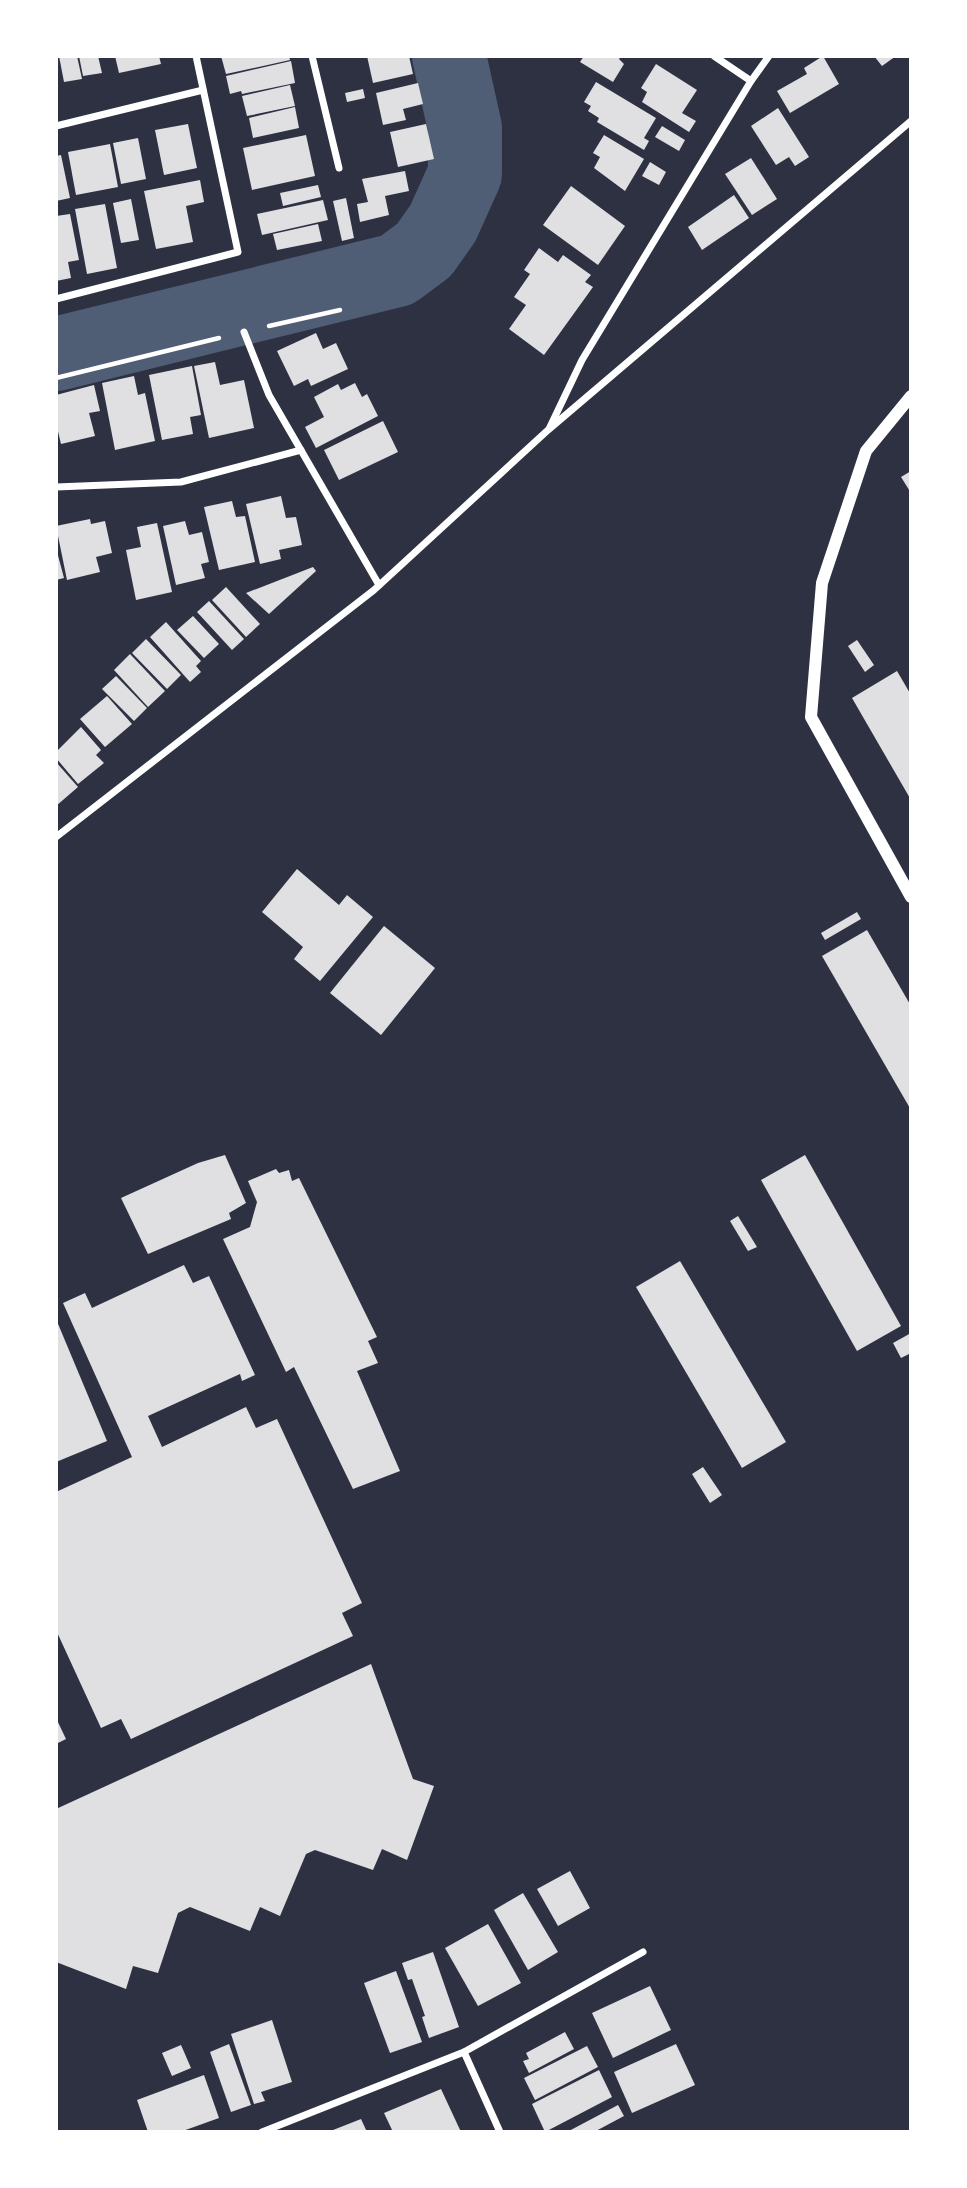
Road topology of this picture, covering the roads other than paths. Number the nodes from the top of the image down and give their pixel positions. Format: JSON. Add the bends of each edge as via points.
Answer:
{"nodes":[{"id":1,"x":196,"y":56,"type":"edge"},
{"id":2,"x":312,"y":56,"type":"edge"},
{"id":3,"x":714,"y":56,"type":"edge"},
{"id":4,"x":769,"y":56,"type":"edge"},
{"id":5,"x":751,"y":82,"type":"junction"},
{"id":6,"x":203,"y":90,"type":"junction"},
{"id":7,"x":911,"y":121,"type":"edge"},
{"id":8,"x":56,"y":126,"type":"edge"},
{"id":9,"x":339,"y":168,"type":"dead end"},
{"id":10,"x":56,"y":299,"type":"edge"},
{"id":11,"x":244,"y":332,"type":"road end"},
{"id":12,"x":911,"y":396,"type":"edge"},
{"id":13,"x":548,"y":430,"type":"junction"},
{"id":14,"x":301,"y":450,"type":"junction"},
{"id":15,"x":56,"y":487,"type":"edge"},
{"id":16,"x":379,"y":585,"type":"junction"},
{"id":17,"x":56,"y":837,"type":"edge"},
{"id":18,"x":911,"y":897,"type":"edge"},
{"id":19,"x":643,"y":1952,"type":"dead end"},
{"id":20,"x":464,"y":2052,"type":"junction"},
{"id":21,"x":262,"y":2132,"type":"edge"},
{"id":22,"x":500,"y":2132,"type":"edge"}],
"edges":[{"from":1,"to":6,"type":"street"},
{"from":2,"to":9,"type":"street"},
{"from":3,"to":5,"type":"street"},
{"from":4,"to":5,"type":"street"},
{"from":5,"to":13,"type":"street","via":[[582,360]]},
{"from":6,"to":8,"type":"street"},
{"from":6,"to":10,"type":"street","via":[[238,252]]},
{"from":7,"to":13,"type":"street"},
{"from":11,"to":14,"type":"street","via":[[269,395]]},
{"from":12,"to":18,"type":"street","via":[[866,451],[822,583],[811,717]]},
{"from":13,"to":16,"type":"street"},
{"from":14,"to":15,"type":"street","via":[[181,482]]},
{"from":14,"to":16,"type":"street"},
{"from":16,"to":17,"type":"street"},
{"from":19,"to":20,"type":"street"},
{"from":20,"to":21,"type":"street"},
{"from":20,"to":22,"type":"street"}]}
